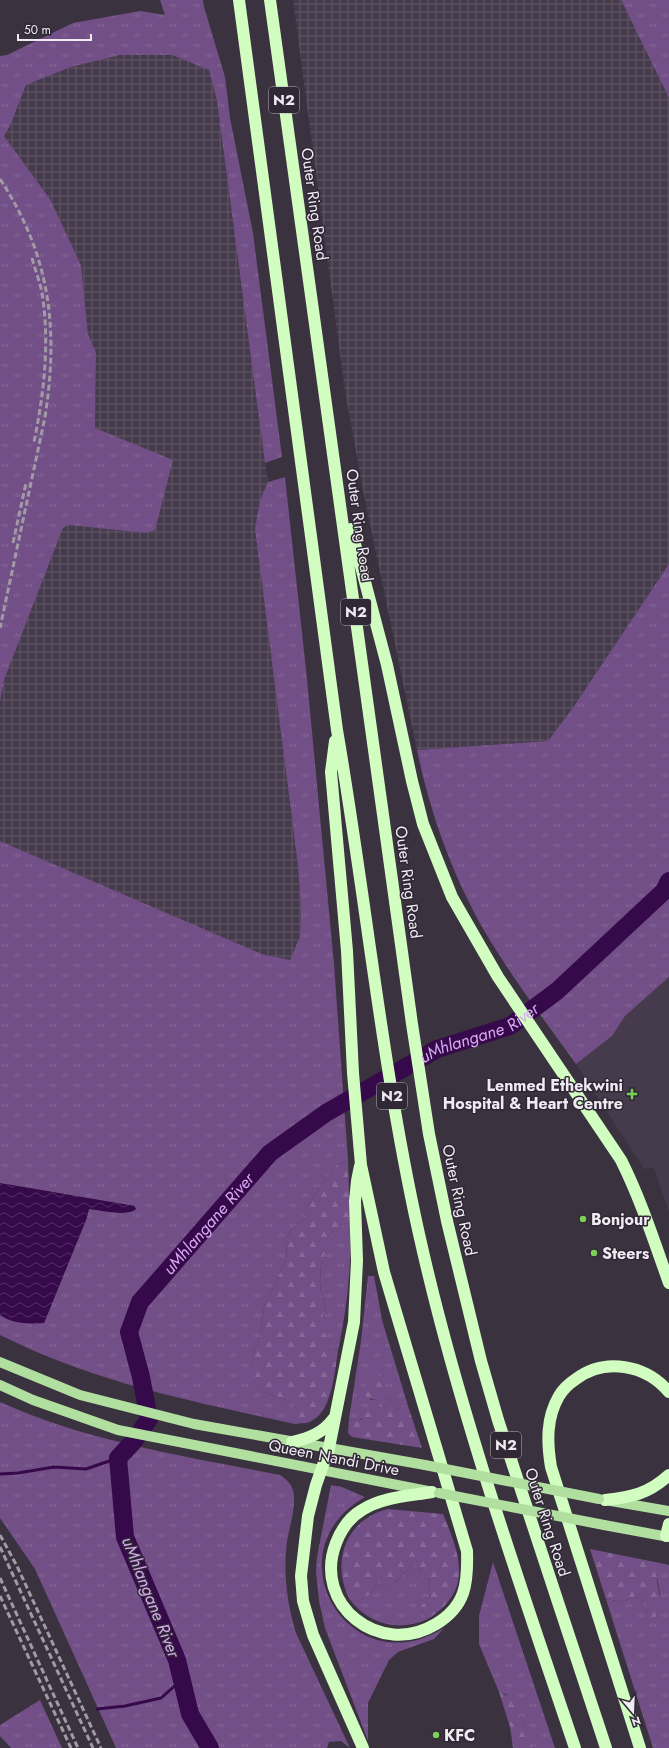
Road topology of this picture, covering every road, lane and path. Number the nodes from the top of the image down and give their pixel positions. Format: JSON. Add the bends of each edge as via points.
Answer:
{"nodes":[{"id":1,"x":239,"y":0,"type":"edge"},
{"id":2,"x":270,"y":0,"type":"edge"},
{"id":3,"x":338,"y":479,"type":"junction"},
{"id":4,"x":337,"y":730,"type":"junction"},
{"id":5,"x":361,"y":1165,"type":"junction"},
{"id":6,"x":669,"y":1283,"type":"edge"},
{"id":7,"x":0,"y":1362,"type":"edge"},
{"id":8,"x":0,"y":1385,"type":"edge"},
{"id":9,"x":669,"y":1392,"type":"edge"},
{"id":10,"x":336,"y":1415,"type":"junction"},
{"id":11,"x":292,"y":1442,"type":"junction"},
{"id":12,"x":329,"y":1448,"type":"junction"},
{"id":13,"x":322,"y":1470,"type":"junction"},
{"id":14,"x":669,"y":1475,"type":"edge"},
{"id":15,"x":435,"y":1493,"type":"junction"},
{"id":16,"x":602,"y":1500,"type":"junction"},
{"id":17,"x":669,"y":1511,"type":"edge"},
{"id":18,"x":669,"y":1524,"type":"edge"},
{"id":19,"x":668,"y":1537,"type":"edge"},
{"id":20,"x":363,"y":1748,"type":"edge"},
{"id":21,"x":575,"y":1748,"type":"edge"},
{"id":22,"x":606,"y":1748,"type":"edge"},
{"id":23,"x":640,"y":1748,"type":"edge"}],
"edges":[{"from":1,"to":4,"type":"highway","number":"N2"},
{"from":2,"to":3,"type":"highway","name":"Outer Ring Road","number":"N2"},
{"from":3,"to":6,"type":"highway","via":[[387,665],[423,824],[452,897],[498,977],[621,1160],[636,1189]]},
{"from":3,"to":22,"type":"highway","name":"Outer Ring Road","number":"N2","via":[[429,1134],[463,1288],[498,1420]]},
{"from":4,"to":5,"type":"highway","via":[[331,772],[347,951]]},
{"from":4,"to":21,"type":"highway","number":"N2","via":[[401,1148],[419,1234],[455,1380],[478,1456]]},
{"from":5,"to":10,"type":"highway","via":[[354,1201],[357,1261],[354,1322]]},
{"from":5,"to":15,"type":"highway","via":[[384,1272],[460,1524],[467,1557],[464,1592],[455,1608],[440,1622],[410,1635],[389,1634],[370,1628],[346,1611],[336,1592],[330,1564],[340,1534],[351,1518],[376,1503]]},
{"from":7,"to":11,"type":"main road","name":"Queen Nandi Drive","via":[[80,1395],[194,1424]]},
{"from":8,"to":13,"type":"main road","name":"Queen Nandi Drive","via":[[33,1400],[118,1430]]},
{"from":9,"to":23,"type":"highway","via":[[642,1371],[628,1367],[597,1368],[583,1373],[559,1396],[548,1433],[551,1467]]},
{"from":10,"to":11,"type":"highway","via":[[317,1435]]},
{"from":10,"to":12,"type":"highway"},
{"from":11,"to":12,"type":"main road","name":"Queen Nandi Drive"},
{"from":12,"to":13,"type":"highway"},
{"from":12,"to":16,"type":"main road","name":"Queen Nandi Drive","bridge":true},
{"from":13,"to":15,"type":"main road","name":"Queen Nandi Drive"},
{"from":13,"to":20,"type":"highway","via":[[308,1516],[304,1542],[301,1576],[303,1601],[318,1648]]},
{"from":14,"to":16,"type":"highway","via":[[659,1485],[638,1495]]},
{"from":15,"to":19,"type":"main road","name":"Queen Nandi Drive","bridge":true},
{"from":16,"to":17,"type":"main road","name":"Queen Nandi Drive"},
{"from":18,"to":19,"type":"highway"}]}
